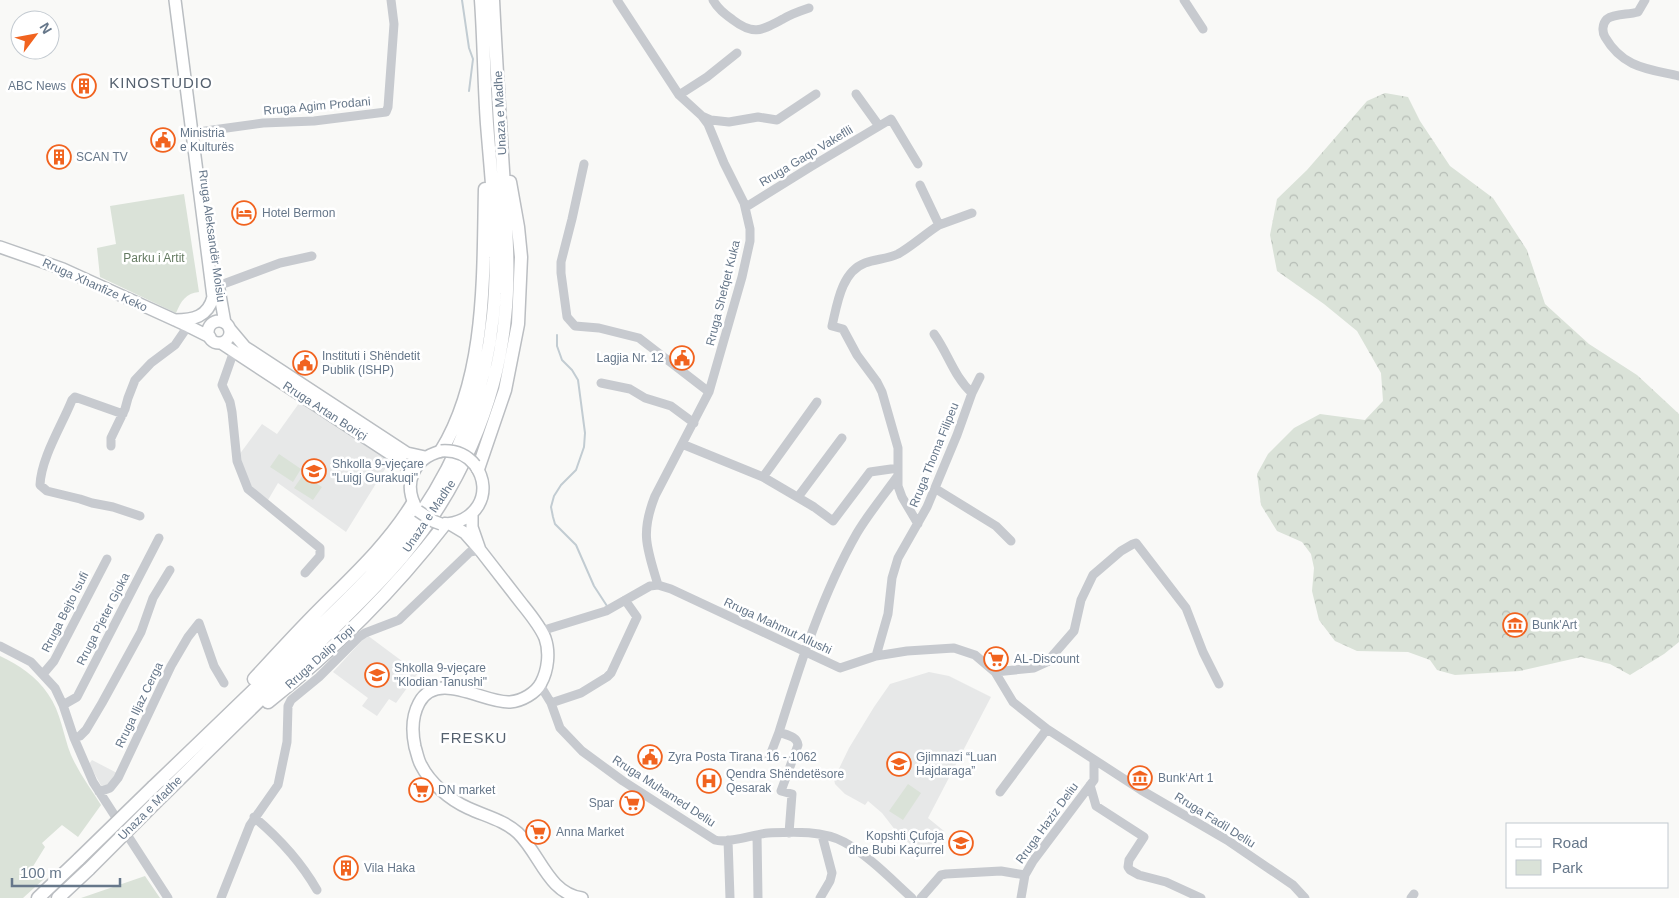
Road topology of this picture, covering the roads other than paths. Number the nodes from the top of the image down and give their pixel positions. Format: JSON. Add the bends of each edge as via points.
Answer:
{"nodes":[{"id":1,"x":175,"y":0,"type":"edge"},
{"id":2,"x":182,"y":0,"type":"edge"},
{"id":3,"x":391,"y":0,"type":"edge"},
{"id":4,"x":481,"y":0,"type":"edge"},
{"id":5,"x":493,"y":0,"type":"edge"},
{"id":6,"x":617,"y":0,"type":"edge"},
{"id":7,"x":713,"y":0,"type":"edge"},
{"id":8,"x":1184,"y":0,"type":"edge"},
{"id":9,"x":1645,"y":0,"type":"edge"},
{"id":10,"x":809,"y":8,"type":"dead end"},
{"id":11,"x":1203,"y":29,"type":"dead end"},
{"id":12,"x":737,"y":52,"type":"dead end"},
{"id":13,"x":1679,"y":76,"type":"edge"},
{"id":14,"x":816,"y":94,"type":"dead end"},
{"id":15,"x":856,"y":94,"type":"dead end"},
{"id":16,"x":679,"y":95,"type":"junction"},
{"id":17,"x":702,"y":116,"type":"junction"},
{"id":18,"x":494,"y":122,"type":"junction"},
{"id":19,"x":878,"y":126,"type":"junction"},
{"id":20,"x":198,"y":132,"type":"junction"},
{"id":21,"x":584,"y":164,"type":"dead end"},
{"id":22,"x":918,"y":164,"type":"dead end"},
{"id":23,"x":920,"y":185,"type":"dead end"},
{"id":24,"x":746,"y":207,"type":"junction"},
{"id":25,"x":972,"y":213,"type":"dead end"},
{"id":26,"x":939,"y":225,"type":"junction"},
{"id":27,"x":0,"y":247,"type":"edge"},
{"id":28,"x":312,"y":256,"type":"dead end"},
{"id":29,"x":226,"y":283,"type":"dead end"},
{"id":30,"x":213,"y":298,"type":"junction"},
{"id":31,"x":175,"y":320,"type":"junction"},
{"id":32,"x":220,"y":325,"type":"junction"},
{"id":33,"x":188,"y":326,"type":"junction"},
{"id":34,"x":934,"y":334,"type":"dead end"},
{"id":35,"x":210,"y":337,"type":"junction"},
{"id":36,"x":221,"y":343,"type":"junction"},
{"id":37,"x":234,"y":351,"type":"junction"},
{"id":38,"x":980,"y":378,"type":"dead end"},
{"id":39,"x":601,"y":383,"type":"dead end"},
{"id":40,"x":709,"y":392,"type":"junction"},
{"id":41,"x":972,"y":393,"type":"junction"},
{"id":42,"x":817,"y":402,"type":"dead end"},
{"id":43,"x":123,"y":414,"type":"junction"},
{"id":44,"x":694,"y":423,"type":"junction"},
{"id":45,"x":842,"y":438,"type":"dead end"},
{"id":46,"x":682,"y":444,"type":"junction"},
{"id":47,"x":111,"y":446,"type":"dead end"},
{"id":48,"x":441,"y":451,"type":"junction"},
{"id":49,"x":425,"y":457,"type":"junction"},
{"id":50,"x":477,"y":467,"type":"junction"},
{"id":51,"x":898,"y":473,"type":"junction"},
{"id":52,"x":411,"y":476,"type":"junction"},
{"id":53,"x":763,"y":477,"type":"junction"},
{"id":54,"x":936,"y":489,"type":"junction"},
{"id":55,"x":798,"y":497,"type":"junction"},
{"id":56,"x":413,"y":503,"type":"junction"},
{"id":57,"x":472,"y":513,"type":"junction"},
{"id":58,"x":140,"y":516,"type":"dead end"},
{"id":59,"x":446,"y":524,"type":"junction"},
{"id":60,"x":918,"y":524,"type":"junction"},
{"id":61,"x":159,"y":538,"type":"dead end"},
{"id":62,"x":1011,"y":541,"type":"dead end"},
{"id":63,"x":482,"y":553,"type":"junction"},
{"id":64,"x":106,"y":559,"type":"dead end"},
{"id":65,"x":170,"y":570,"type":"dead end"},
{"id":66,"x":305,"y":573,"type":"dead end"},
{"id":67,"x":658,"y":584,"type":"junction"},
{"id":68,"x":625,"y":600,"type":"junction"},
{"id":69,"x":541,"y":631,"type":"junction"},
{"id":70,"x":0,"y":646,"type":"edge"},
{"id":71,"x":805,"y":652,"type":"junction"},
{"id":72,"x":876,"y":656,"type":"junction"},
{"id":73,"x":996,"y":672,"type":"junction"},
{"id":74,"x":43,"y":674,"type":"junction"},
{"id":75,"x":224,"y":683,"type":"dead end"},
{"id":76,"x":1219,"y":684,"type":"dead end"},
{"id":77,"x":540,"y":685,"type":"junction"},
{"id":78,"x":551,"y":703,"type":"junction"},
{"id":79,"x":63,"y":705,"type":"junction"},
{"id":80,"x":1047,"y":729,"type":"junction"},
{"id":81,"x":228,"y":732,"type":"junction"},
{"id":82,"x":779,"y":732,"type":"junction"},
{"id":83,"x":74,"y":738,"type":"junction"},
{"id":84,"x":204,"y":738,"type":"junction"},
{"id":85,"x":769,"y":758,"type":"dead end"},
{"id":86,"x":1094,"y":761,"type":"junction"},
{"id":87,"x":1090,"y":785,"type":"junction"},
{"id":88,"x":99,"y":792,"type":"junction"},
{"id":89,"x":1000,"y":792,"type":"dead end"},
{"id":90,"x":254,"y":817,"type":"junction"},
{"id":91,"x":125,"y":833,"type":"junction"},
{"id":92,"x":790,"y":833,"type":"junction"},
{"id":93,"x":757,"y":835,"type":"junction"},
{"id":94,"x":822,"y":835,"type":"junction"},
{"id":95,"x":728,"y":840,"type":"junction"},
{"id":96,"x":1025,"y":875,"type":"junction"},
{"id":97,"x":317,"y":890,"type":"dead end"},
{"id":98,"x":559,"y":894,"type":"edge"},
{"id":99,"x":822,"y":897,"type":"edge"},
{"id":100,"x":38,"y":898,"type":"edge"},
{"id":101,"x":58,"y":898,"type":"edge"},
{"id":102,"x":168,"y":898,"type":"edge"},
{"id":103,"x":221,"y":898,"type":"edge"},
{"id":104,"x":582,"y":898,"type":"edge"},
{"id":105,"x":730,"y":898,"type":"edge"},
{"id":106,"x":758,"y":898,"type":"edge"},
{"id":107,"x":912,"y":898,"type":"edge"},
{"id":108,"x":921,"y":898,"type":"edge"},
{"id":109,"x":1021,"y":898,"type":"edge"},
{"id":110,"x":1201,"y":898,"type":"edge"},
{"id":111,"x":1305,"y":898,"type":"edge"}],
"edges":[{"from":1,"to":30,"type":"main road","name":"Rruga Aleksandër Moisiu"},
{"from":2,"to":20,"type":"main road","name":"Rruga Aleksandër Moisiu"},
{"from":3,"to":20,"type":"street","name":"Rruga Agim Prodani","via":[[394,24],[386,112]]},
{"from":4,"to":18,"type":"highway","name":"Unaza e Madhe"},
{"from":5,"to":18,"type":"highway","name":"Unaza e Madhe"},
{"from":6,"to":16,"type":"street","name":"Rruga Shefqet Kuka"},
{"from":7,"to":10,"type":"street","via":[[741,26],[756,30]]},
{"from":8,"to":11,"type":"street"},
{"from":9,"to":13,"type":"street","via":[[1638,12],[1607,19],[1603,32],[1627,62],[1647,70]]},
{"from":12,"to":16,"type":"street"},
{"from":14,"to":17,"type":"street","via":[[777,120],[758,117],[729,122]]},
{"from":15,"to":19,"type":"street"},
{"from":16,"to":17,"type":"street","name":"Rruga Shefqet Kuka"},
{"from":17,"to":24,"type":"street","name":"Rruga Shefqet Kuka"},
{"from":18,"to":48,"type":"highway","via":[[477,347],[456,422]]},
{"from":18,"to":50,"type":"highway","via":[[518,227],[521,290],[505,390]]},
{"from":18,"to":81,"type":"highway","name":"Unaza e Madhe","via":[[508,262],[506,316],[499,361],[472,444],[446,494],[402,557]]},
{"from":18,"to":84,"type":"highway","name":"Unaza e Madhe","via":[[492,189],[496,242],[490,342],[471,415],[448,467],[416,520],[364,582]]},
{"from":19,"to":22,"type":"street","name":"Rruga Gaqo Vakeflli","via":[[891,119]]},
{"from":19,"to":24,"type":"street","name":"Rruga Gaqo Vakeflli"},
{"from":20,"to":32,"type":"main road","name":"Rruga Aleksandër Moisiu","via":[[220,294]]},
{"from":21,"to":40,"type":"street","via":[[561,262],[567,317],[575,326],[631,335]]},
{"from":23,"to":26,"type":"street"},
{"from":24,"to":40,"type":"street","name":"Rruga Shefqet Kuka","via":[[750,229],[746,258]]},
{"from":25,"to":26,"type":"street"},
{"from":26,"to":51,"type":"street","via":[[898,254],[862,264],[854,270],[843,286],[832,326],[844,329],[882,392],[898,448]]},
{"from":27,"to":31,"type":"main road","name":"Rruga Xhanfize Keko","via":[[51,264]]},
{"from":28,"to":29,"type":"street","via":[[280,263]]},
{"from":30,"to":31,"type":"main road","via":[[202,315]]},
{"from":30,"to":32,"type":"main road","name":"Rruga Aleksandër Moisiu"},
{"from":31,"to":33,"type":"main road","name":"Rruga Xhanfize Keko"},
{"from":32,"to":33,"type":"main road"},
{"from":32,"to":35,"type":"main road","via":[[209,329]]},
{"from":32,"to":36,"type":"main road","via":[[228,338]]},
{"from":32,"to":49,"type":"main road","name":"Rruga Artan Boriçi","via":[[262,359],[404,451]]},
{"from":33,"to":35,"type":"main road","name":"Rruga Xhanfize Keko"},
{"from":33,"to":43,"type":"street","via":[[175,345],[135,380]]},
{"from":34,"to":41,"type":"street","via":[[960,380]]},
{"from":35,"to":36,"type":"main road","name":"Rruga Artan Boriçi"},
{"from":36,"to":37,"type":"main road","name":"Rruga Artan Boriçi"},
{"from":37,"to":52,"type":"main road","name":"Rruga Artan Boriçi","via":[[401,461]]},
{"from":37,"to":66,"type":"street","via":[[222,385],[232,412],[237,461],[250,492],[320,548],[320,556]]},
{"from":38,"to":41,"type":"street","name":"Rruga Thoma Filipeu"},
{"from":39,"to":44,"type":"street","via":[[630,389],[644,398],[671,406]]},
{"from":40,"to":44,"type":"street","name":"Rruga Shefqet Kuka"},
{"from":41,"to":54,"type":"street","name":"Rruga Thoma Filipeu"},
{"from":42,"to":53,"type":"street"},
{"from":43,"to":47,"type":"street","via":[[111,438]]},
{"from":43,"to":58,"type":"street","via":[[75,397],[49,453],[40,485],[47,491]]},
{"from":44,"to":46,"type":"street","name":"Rruga Shefqet Kuka"},
{"from":45,"to":55,"type":"street"},
{"from":46,"to":53,"type":"street"},
{"from":46,"to":67,"type":"street","name":"Rruga Shefqet Kuka","via":[[655,496],[646,524],[646,544]]},
{"from":48,"to":49,"type":"main road"},
{"from":48,"to":50,"type":"main road","bridge":true,"via":[[463,454]]},
{"from":49,"to":52,"type":"main road"},
{"from":50,"to":57,"type":"main road","via":[[483,490]]},
{"from":51,"to":55,"type":"street","via":[[870,472],[833,520]]},
{"from":51,"to":60,"type":"street","via":[[902,497]]},
{"from":51,"to":71,"type":"street","via":[[855,538]]},
{"from":52,"to":56,"type":"main road"},
{"from":53,"to":55,"type":"street"},
{"from":54,"to":60,"type":"street","name":"Rruga Thoma Filipeu"},
{"from":54,"to":62,"type":"street","via":[[996,526]]},
{"from":56,"to":59,"type":"main road","bridge":true,"via":[[425,517]]},
{"from":56,"to":84,"type":"highway","via":[[387,540],[283,647]]},
{"from":57,"to":59,"type":"main road","via":[[461,521]]},
{"from":57,"to":63,"type":"main road","via":[[472,528]]},
{"from":59,"to":63,"type":"main road","via":[[464,532]]},
{"from":59,"to":81,"type":"highway","via":[[402,576],[323,656]]},
{"from":60,"to":72,"type":"street","name":"Rruga Thoma Filipeu","via":[[896,563],[888,614]]},
{"from":61,"to":79,"type":"street","name":"Rruga Pjeter Gjoka","via":[[77,697]]},
{"from":63,"to":69,"type":"main road"},
{"from":63,"to":90,"type":"street","name":"Rruga Dalip Topi","via":[[470,552],[399,620],[359,637],[319,678],[291,700],[278,784]]},
{"from":64,"to":74,"type":"street","name":"Rruga Bejto Isufi","via":[[54,661]]},
{"from":65,"to":83,"type":"street","via":[[153,598],[141,632],[98,710],[86,730]]},
{"from":67,"to":68,"type":"street","via":[[643,588]]},
{"from":67,"to":71,"type":"street","name":"Rruga Mahmut Allushi"},
{"from":68,"to":69,"type":"street"},
{"from":68,"to":78,"type":"street","via":[[637,617],[611,674],[581,694]]},
{"from":69,"to":77,"type":"main road","via":[[547,656]]},
{"from":70,"to":74,"type":"street","via":[[31,662]]},
{"from":71,"to":72,"type":"street","name":"Rruga Mahmut Allushi","via":[[840,668]]},
{"from":71,"to":82,"type":"street"},
{"from":72,"to":73,"type":"street","name":"Rruga Mahmut Allushi","via":[[954,648],[975,655]]},
{"from":73,"to":76,"type":"street","via":[[1034,668],[1047,662],[1074,632],[1080,600],[1093,575],[1136,543],[1186,608]]},
{"from":73,"to":80,"type":"street","name":"Rruga Fadil Deliu","via":[[1013,702]]},
{"from":74,"to":79,"type":"street"},
{"from":75,"to":88,"type":"street","name":"Rruga Iljaz Cerga","via":[[214,666],[199,623],[172,666],[118,778],[110,788]]},
{"from":77,"to":78,"type":"street","name":"Rruga Muhamed Deliu"},
{"from":77,"to":98,"type":"main road","via":[[525,697],[510,702],[454,689],[435,690],[419,703],[413,734],[420,765],[437,785],[459,803],[500,821],[518,833]]},
{"from":78,"to":95,"type":"street","name":"Rruga Muhamed Deliu","via":[[560,728],[592,758],[715,840]]},
{"from":79,"to":83,"type":"street"},
{"from":80,"to":86,"type":"street","name":"Rruga Fadil Deliu"},
{"from":80,"to":89,"type":"street"},
{"from":81,"to":91,"type":"highway","name":"Unaza e Madhe","bridge":true},
{"from":82,"to":85,"type":"street"},
{"from":82,"to":92,"type":"street","via":[[798,740],[781,791],[792,794]]},
{"from":83,"to":88,"type":"street","via":[[86,770]]},
{"from":84,"to":100,"type":"highway","name":"Unaza e Madhe","bridge":true},
{"from":86,"to":87,"type":"street","name":"Rruga Haziz Deliu","via":[[1095,776]]},
{"from":86,"to":111,"type":"street","name":"Rruga Fadil Deliu","via":[[1227,840],[1293,885]]},
{"from":87,"to":96,"type":"street","name":"Rruga Haziz Deliu"},
{"from":87,"to":110,"type":"street","name":"Rruga Haziz Deliu","via":[[1096,806],[1144,837],[1129,860],[1130,870]]},
{"from":88,"to":91,"type":"street"},
{"from":90,"to":97,"type":"street","via":[[295,857]]},
{"from":90,"to":103,"type":"street","name":"Rruga Dalip Topi"},
{"from":91,"to":101,"type":"highway","name":"Unaza e Madhe","bridge":true},
{"from":91,"to":102,"type":"street"},
{"from":92,"to":93,"type":"street","name":"Rruga Muhamed Deliu"},
{"from":92,"to":94,"type":"street","name":"Rruga Muhamed Deliu"},
{"from":93,"to":95,"type":"street","name":"Rruga Muhamed Deliu"},
{"from":93,"to":106,"type":"street"},
{"from":94,"to":99,"type":"street","via":[[832,873]]},
{"from":94,"to":107,"type":"street","name":"Rruga Muhamed Deliu","via":[[844,842]]},
{"from":95,"to":105,"type":"street"},
{"from":96,"to":108,"type":"street","via":[[1000,871],[942,875]]},
{"from":96,"to":109,"type":"street"},
{"from":98,"to":104,"type":"main road"}]}
